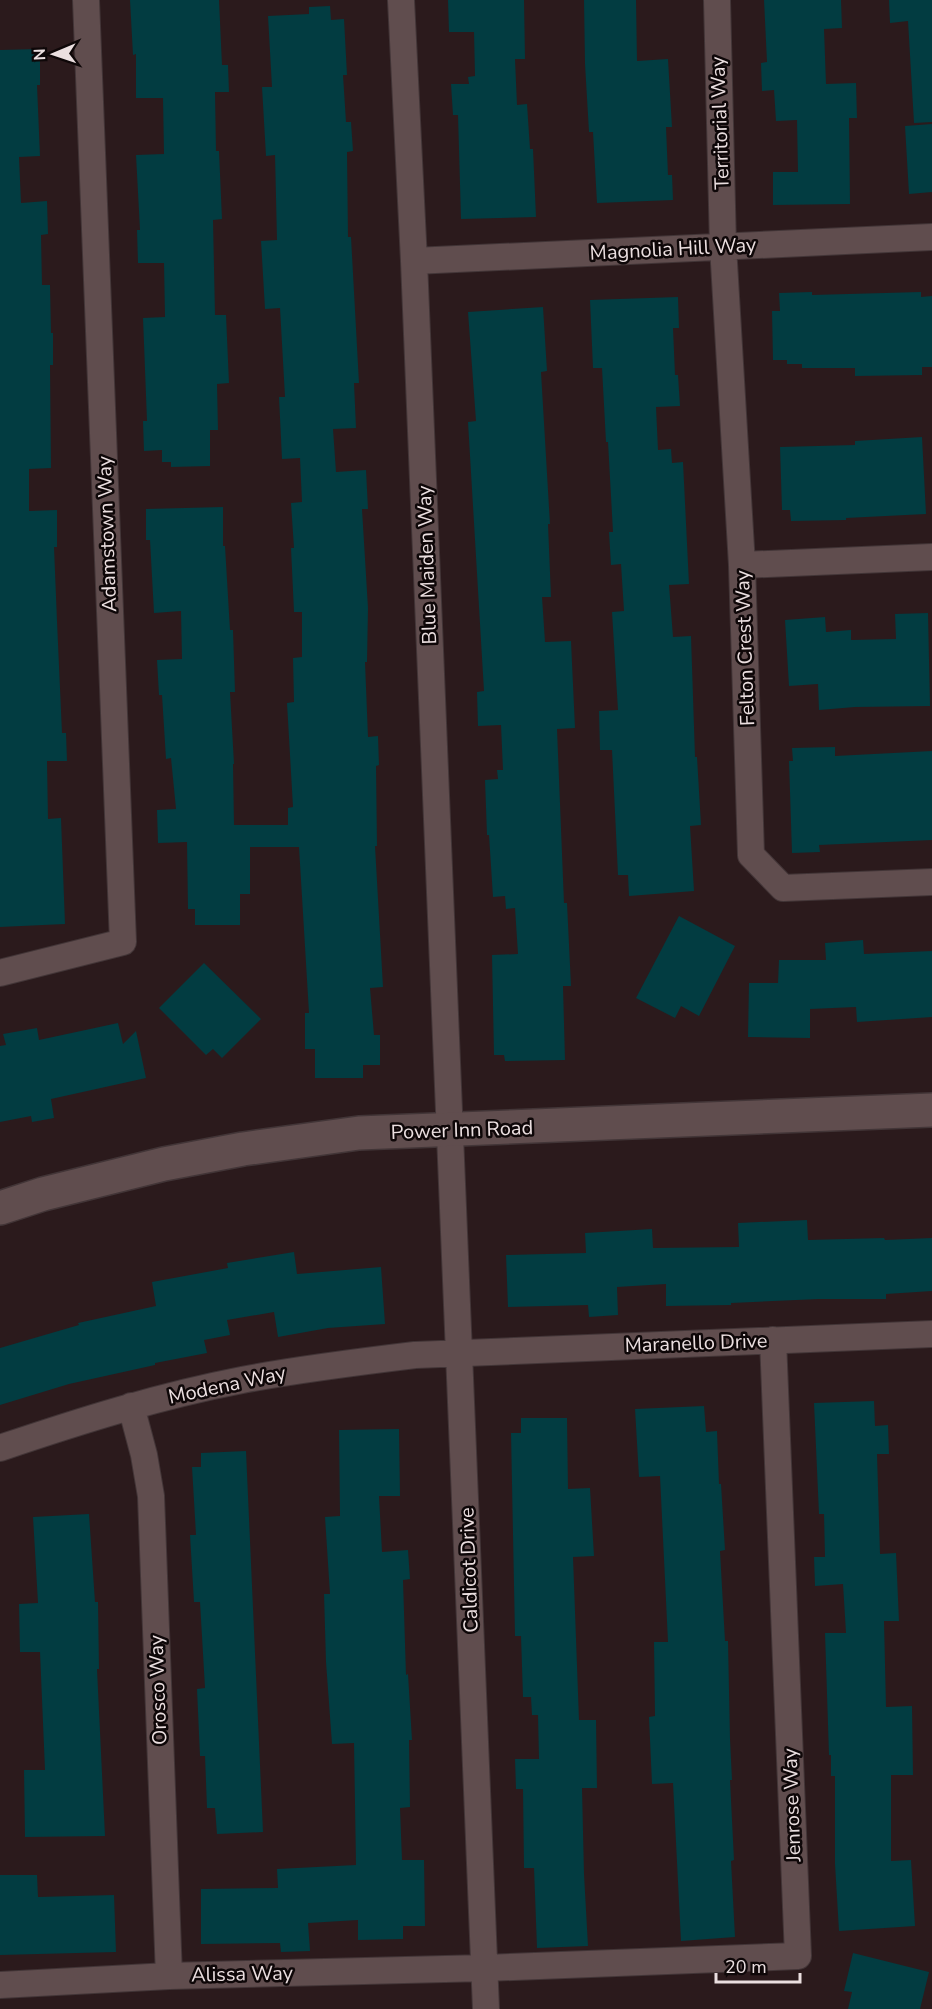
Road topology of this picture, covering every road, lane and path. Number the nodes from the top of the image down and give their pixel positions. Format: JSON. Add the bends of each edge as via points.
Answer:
{"nodes":[{"id":1,"x":86,"y":0,"type":"edge"},
{"id":2,"x":401,"y":0,"type":"edge"},
{"id":3,"x":717,"y":0,"type":"edge"},
{"id":4,"x":932,"y":237,"type":"edge"},
{"id":5,"x":723,"y":246,"type":"junction"},
{"id":6,"x":414,"y":261,"type":"junction"},
{"id":7,"x":932,"y":557,"type":"edge"},
{"id":8,"x":742,"y":565,"type":"junction"},
{"id":9,"x":932,"y":882,"type":"edge"},
{"id":10,"x":0,"y":973,"type":"edge"},
{"id":11,"x":932,"y":1110,"type":"edge"},
{"id":12,"x":450,"y":1131,"type":"junction"},
{"id":13,"x":0,"y":1208,"type":"edge"},
{"id":14,"x":932,"y":1334,"type":"edge"},
{"id":15,"x":773,"y":1340,"type":"junction"},
{"id":16,"x":460,"y":1353,"type":"junction"},
{"id":17,"x":131,"y":1406,"type":"junction"},
{"id":18,"x":0,"y":1448,"type":"edge"},
{"id":19,"x":485,"y":1968,"type":"junction"},
{"id":20,"x":169,"y":1976,"type":"junction"},
{"id":21,"x":0,"y":1985,"type":"edge"},
{"id":22,"x":486,"y":2009,"type":"edge"}],
"edges":[{"from":1,"to":10,"type":"street","name":"Adamstown Way","via":[[123,942]]},
{"from":2,"to":6,"type":"street","name":"Blue Maiden Way"},
{"from":3,"to":5,"type":"street","name":"Territorial Way"},
{"from":4,"to":5,"type":"street","name":"Magnolia Hill Way"},
{"from":5,"to":6,"type":"street","name":"Magnolia Hill Way"},
{"from":5,"to":8,"type":"street","name":"Felton Crest Way"},
{"from":6,"to":12,"type":"street","name":"Blue Maiden Way"},
{"from":7,"to":8,"type":"street"},
{"from":8,"to":9,"type":"street","name":"Felton Crest Way","via":[[751,855],[783,888]]},
{"from":11,"to":12,"type":"main road","name":"Power Inn Road"},
{"from":12,"to":13,"type":"main road","name":"Power Inn Road","via":[[359,1133],[243,1149],[164,1164]]},
{"from":12,"to":16,"type":"street","name":"Caldicot Drive"},
{"from":14,"to":15,"type":"street","name":"Maranello Drive"},
{"from":15,"to":16,"type":"street","name":"Maranello Drive"},
{"from":15,"to":19,"type":"street","name":"Jenrose Way","via":[[798,1956]]},
{"from":16,"to":17,"type":"street","name":"Modena Way","via":[[331,1365],[241,1380]]},
{"from":16,"to":19,"type":"street","name":"Caldicot Drive"},
{"from":17,"to":18,"type":"street","name":"Modena Way"},
{"from":17,"to":20,"type":"street","name":"Orosco Way","via":[[151,1496]]},
{"from":19,"to":20,"type":"street","name":"Alissa Way"},
{"from":19,"to":22,"type":"street","name":"Caldicot Drive"},
{"from":20,"to":21,"type":"street","name":"Alissa Way"}]}
